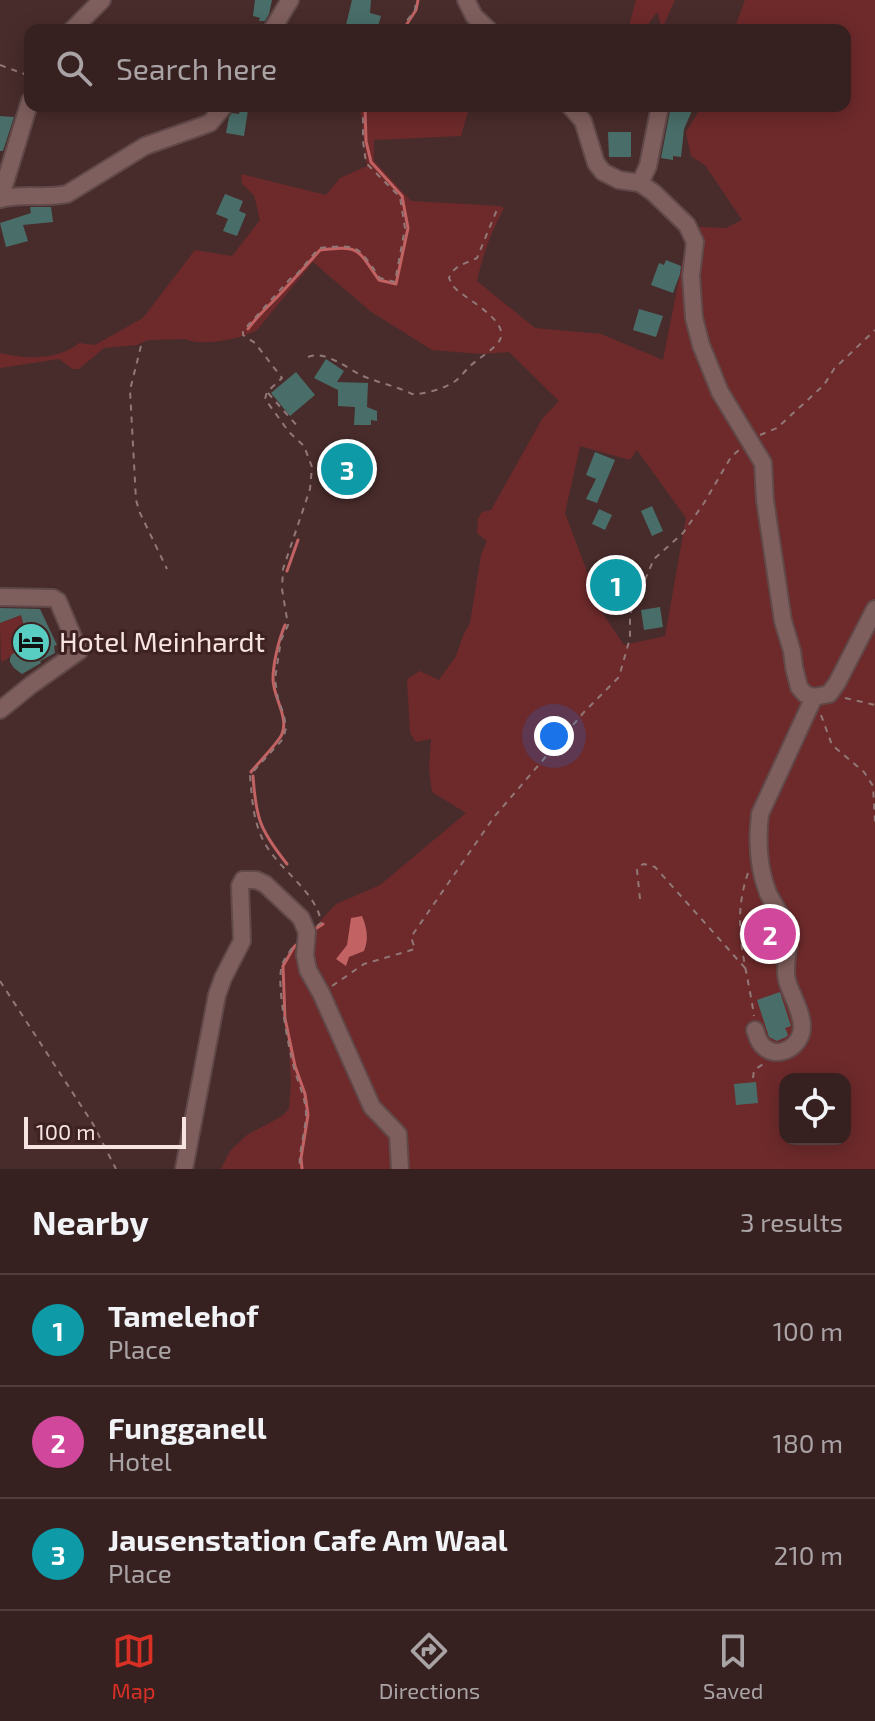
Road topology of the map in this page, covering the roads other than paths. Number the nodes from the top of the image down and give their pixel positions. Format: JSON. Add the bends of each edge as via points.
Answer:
{"nodes":[{"id":1,"x":102,"y":0,"type":"edge"},
{"id":2,"x":290,"y":0,"type":"edge"},
{"id":3,"x":466,"y":0,"type":"edge"},
{"id":4,"x":78,"y":24,"type":"edge"},
{"id":5,"x":276,"y":24,"type":"edge"},
{"id":6,"x":483,"y":24,"type":"edge"},
{"id":7,"x":27,"y":112,"type":"edge"},
{"id":8,"x":219,"y":112,"type":"edge"},
{"id":9,"x":575,"y":112,"type":"edge"},
{"id":10,"x":659,"y":112,"type":"edge"},
{"id":11,"x":640,"y":183,"type":"junction"},
{"id":12,"x":0,"y":199,"type":"edge"},
{"id":13,"x":0,"y":597,"type":"edge"},
{"id":14,"x":875,"y":609,"type":"edge"},
{"id":15,"x":814,"y":697,"type":"junction"},
{"id":16,"x":8,"y":708,"type":"edge"},
{"id":17,"x":755,"y":1030,"type":"road end"},
{"id":18,"x":184,"y":1169,"type":"edge"},
{"id":19,"x":400,"y":1169,"type":"edge"}],
"edges":[{"from":1,"to":4,"type":"street"},
{"from":2,"to":5,"type":"street"},
{"from":3,"to":6,"type":"street"},
{"from":7,"to":12,"type":"street"},
{"from":8,"to":12,"type":"street","via":[[210,123],[145,146],[67,194]]},
{"from":9,"to":11,"type":"street","via":[[603,172]]},
{"from":10,"to":11,"type":"street"},
{"from":11,"to":15,"type":"street","via":[[687,225],[695,242],[691,276],[697,331],[720,392],[763,463],[783,621],[799,687]]},
{"from":13,"to":16,"type":"street","via":[[58,601],[79,651]]},
{"from":14,"to":15,"type":"street","via":[[837,683],[829,694]]},
{"from":15,"to":17,"type":"street","via":[[760,814],[758,833],[763,876],[787,932],[786,978],[802,1031],[792,1047],[775,1052],[760,1044]]},
{"from":18,"to":19,"type":"street","via":[[217,995],[242,941],[243,880],[265,884],[301,918],[307,932],[308,970],[372,1107],[398,1134]]}]}
